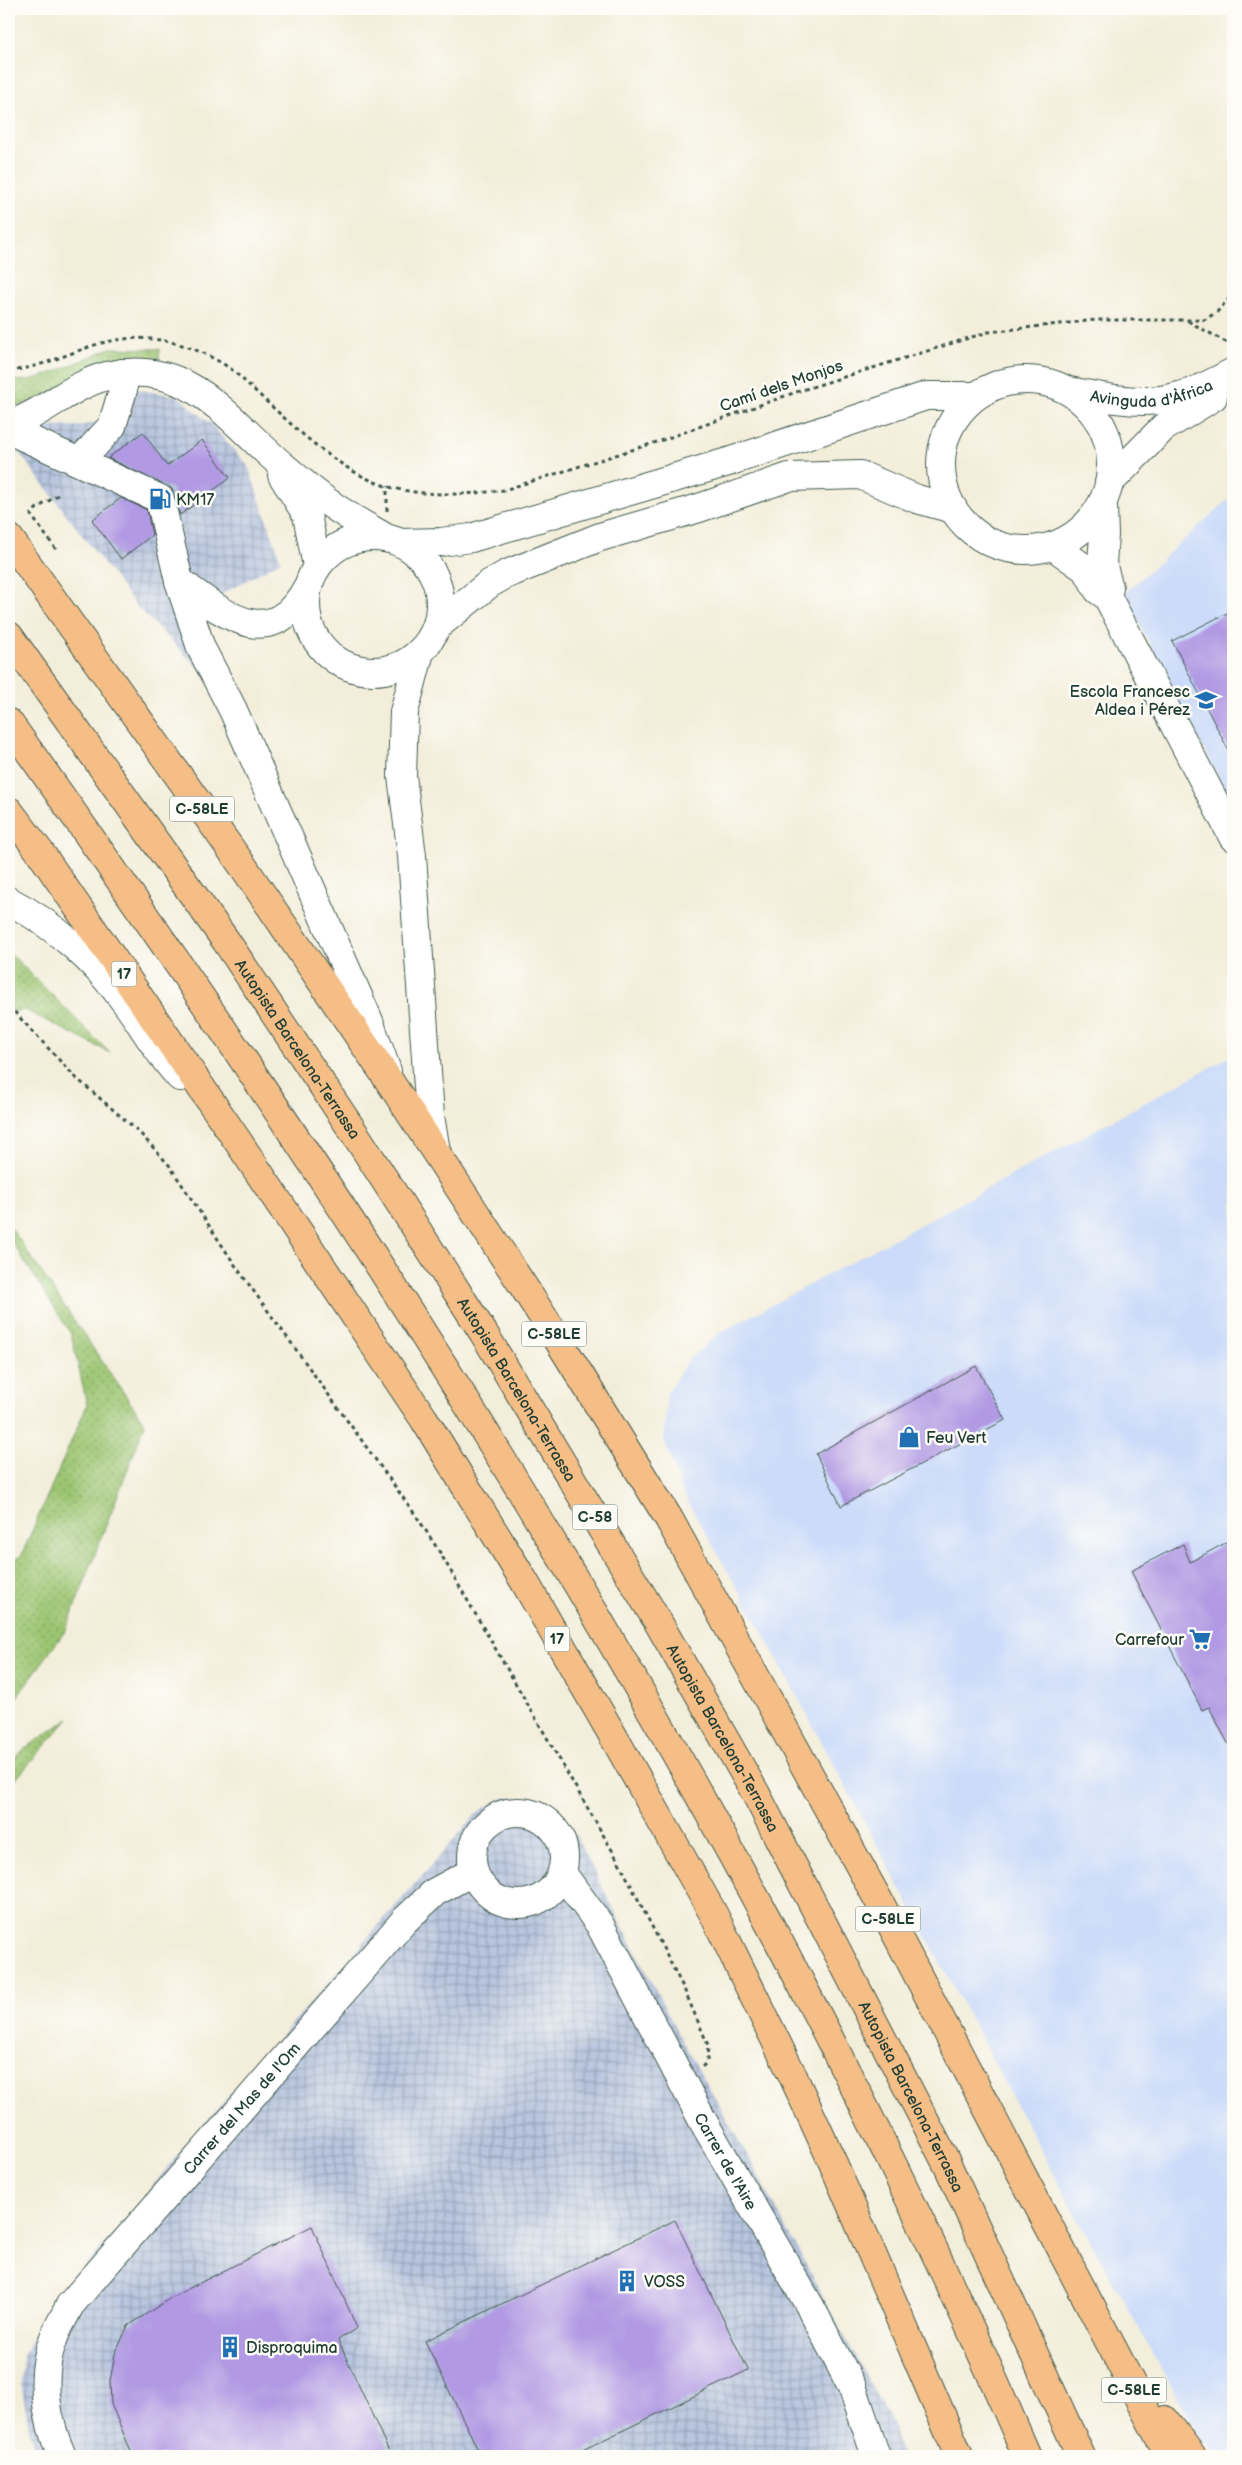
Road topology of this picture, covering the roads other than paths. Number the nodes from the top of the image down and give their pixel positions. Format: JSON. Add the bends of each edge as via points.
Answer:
{"nodes":[{"id":1,"x":1233,"y":372,"type":"edge"},
{"id":2,"x":122,"y":373,"type":"junction"},
{"id":3,"x":1233,"y":386,"type":"edge"},
{"id":4,"x":1065,"y":390,"type":"junction"},
{"id":5,"x":975,"y":396,"type":"junction"},
{"id":6,"x":9,"y":425,"type":"edge"},
{"id":7,"x":9,"y":430,"type":"edge"},
{"id":8,"x":267,"y":453,"type":"junction"},
{"id":9,"x":80,"y":461,"type":"junction"},
{"id":10,"x":1106,"y":494,"type":"junction"},
{"id":11,"x":954,"y":509,"type":"junction"},
{"id":12,"x":9,"y":538,"type":"edge"},
{"id":13,"x":393,"y":540,"type":"junction"},
{"id":14,"x":1053,"y":546,"type":"junction"},
{"id":15,"x":312,"y":576,"type":"junction"},
{"id":16,"x":179,"y":581,"type":"junction"},
{"id":17,"x":1107,"y":596,"type":"junction"},
{"id":18,"x":436,"y":626,"type":"junction"},
{"id":19,"x":9,"y":636,"type":"edge"},
{"id":20,"x":420,"y":652,"type":"junction"},
{"id":21,"x":9,"y":723,"type":"edge"},
{"id":22,"x":9,"y":811,"type":"edge"},
{"id":23,"x":1233,"y":837,"type":"edge"},
{"id":24,"x":9,"y":901,"type":"edge"},
{"id":25,"x":390,"y":1082,"type":"junction"},
{"id":26,"x":237,"y":1140,"type":"junction"},
{"id":27,"x":436,"y":1151,"type":"junction"},
{"id":28,"x":474,"y":1871,"type":"junction"},
{"id":29,"x":562,"y":1873,"type":"junction"},
{"id":30,"x":833,"y":2163,"type":"junction"},
{"id":31,"x":1099,"y":2324,"type":"junction"},
{"id":32,"x":62,"y":2456,"type":"edge"},
{"id":33,"x":876,"y":2456,"type":"edge"},
{"id":34,"x":938,"y":2456,"type":"edge"},
{"id":35,"x":959,"y":2456,"type":"edge"},
{"id":36,"x":1027,"y":2456,"type":"edge"},
{"id":37,"x":1081,"y":2456,"type":"edge"},
{"id":38,"x":1169,"y":2456,"type":"edge"},
{"id":39,"x":1192,"y":2456,"type":"edge"}],
"edges":[{"from":1,"to":4,"type":"street","name":"Avinguda d'Àfrica","via":[[1193,393],[1171,399],[1127,401]]},
{"from":2,"to":6,"type":"street","via":[[97,378]]},
{"from":2,"to":8,"type":"street","via":[[172,378],[195,388]]},
{"from":2,"to":9,"type":"street","via":[[123,390],[112,426]]},
{"from":3,"to":10,"type":"street","name":"Avinguda d'Àfrica","via":[[1163,428]]},
{"from":4,"to":5,"type":"street","via":[[1035,380],[1015,380]]},
{"from":4,"to":10,"type":"street","via":[[1085,403],[1103,428],[1111,458]]},
{"from":5,"to":11,"type":"street","via":[[959,412],[946,434],[941,455],[945,491]]},
{"from":5,"to":13,"type":"street","via":[[926,396],[728,462],[481,535],[440,542]]},
{"from":7,"to":9,"type":"street"},
{"from":8,"to":13,"type":"street","via":[[326,501]]},
{"from":8,"to":15,"type":"street","via":[[307,515]]},
{"from":9,"to":16,"type":"street","via":[[160,499]]},
{"from":10,"to":14,"type":"street","via":[[1076,534]]},
{"from":10,"to":17,"type":"street","via":[[1102,563],[1109,588]]},
{"from":11,"to":14,"type":"street","via":[[963,522],[982,538],[1005,548],[1029,550]]},
{"from":11,"to":18,"type":"street","via":[[917,499],[860,474],[789,477],[600,537],[521,568],[489,584]]},
{"from":12,"to":25,"type":"highway","number":"C-58LE","via":[[245,869]]},
{"from":13,"to":15,"type":"street","via":[[363,538],[347,542],[332,550]]},
{"from":13,"to":18,"type":"street","via":[[419,555],[432,573],[440,604]]},
{"from":14,"to":17,"type":"street","via":[[1087,570],[1098,590]]},
{"from":15,"to":16,"type":"street","via":[[298,603],[270,624],[242,622],[220,611]]},
{"from":15,"to":20,"type":"street","via":[[306,605],[308,624],[320,646],[339,662],[375,671],[400,666]]},
{"from":16,"to":25,"type":"street","via":[[201,648],[233,710],[369,1021]]},
{"from":17,"to":23,"type":"street"},
{"from":18,"to":20,"type":"street"},
{"from":19,"to":37,"type":"highway","name":"Autopista Barcelona-Terrassa","number":"C-58","via":[[226,942],[359,1140],[488,1341],[658,1622],[756,1794],[944,2158]]},
{"from":20,"to":27,"type":"street","via":[[404,712],[402,776],[412,856],[430,1116]]},
{"from":21,"to":36,"type":"highway","via":[[185,973],[328,1187],[438,1356],[616,1649],[810,2002],[976,2340]]},
{"from":22,"to":26,"type":"highway","number":"17"},
{"from":24,"to":26,"type":"street","via":[[61,935],[104,978],[125,1001],[173,1070]]},
{"from":25,"to":27,"type":"highway","number":"C-58LE"},
{"from":26,"to":30,"type":"highway","number":"17","via":[[424,1419],[528,1588],[712,1913]]},
{"from":27,"to":31,"type":"highway","number":"C-58LE","via":[[558,1338],[669,1519],[880,1903]]},
{"from":28,"to":29,"type":"street","via":[[484,1890],[498,1900],[515,1904],[542,1898],[554,1888]]},
{"from":28,"to":29,"type":"street","via":[[472,1852],[483,1828],[504,1814],[515,1812],[538,1817],[556,1832],[564,1853]]},
{"from":28,"to":32,"type":"street","name":"Carrer del Mas de l'Om","via":[[435,1892],[405,1920],[70,2305],[53,2339],[44,2374],[48,2410]]},
{"from":29,"to":33,"type":"street","name":"Carrer de l'Aire","via":[[600,1925],[683,2084],[770,2234],[853,2389]]},
{"from":30,"to":34,"type":"highway"},
{"from":30,"to":35,"type":"highway"},
{"from":31,"to":38,"type":"highway","number":"C-58LE"},
{"from":31,"to":39,"type":"highway"}]}
